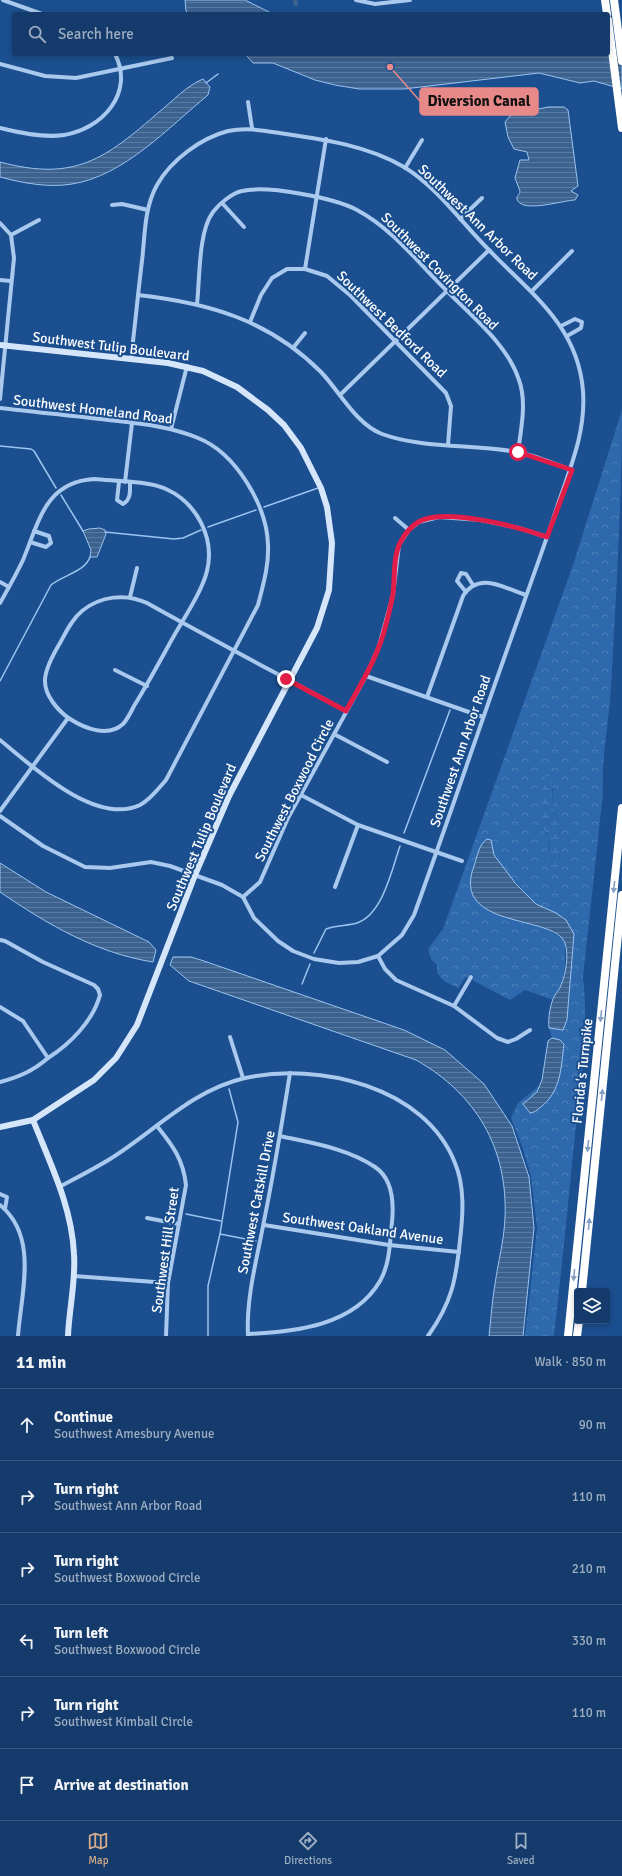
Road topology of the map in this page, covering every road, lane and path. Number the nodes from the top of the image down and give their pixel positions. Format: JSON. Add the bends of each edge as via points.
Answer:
{"nodes":[{"id":1,"x":3,"y":0,"type":"edge"},
{"id":2,"x":356,"y":0,"type":"edge"},
{"id":3,"x":410,"y":0,"type":"edge"},
{"id":4,"x":605,"y":0,"type":"edge"},
{"id":5,"x":614,"y":0,"type":"edge"},
{"id":6,"x":393,"y":1,"type":"edge"},
{"id":7,"x":36,"y":12,"type":"edge"},
{"id":8,"x":607,"y":12,"type":"edge"},
{"id":9,"x":610,"y":38,"type":"edge"},
{"id":10,"x":116,"y":56,"type":"edge"},
{"id":11,"x":172,"y":58,"type":"dead end"},
{"id":12,"x":622,"y":61,"type":"edge"},
{"id":13,"x":0,"y":64,"type":"edge"},
{"id":14,"x":120,"y":68,"type":"junction"},
{"id":15,"x":248,"y":102,"type":"dead end"},
{"id":16,"x":0,"y":128,"type":"edge"},
{"id":17,"x":252,"y":128,"type":"junction"},
{"id":18,"x":622,"y":128,"type":"edge"},
{"id":19,"x":326,"y":139,"type":"junction"},
{"id":20,"x":422,"y":140,"type":"dead end"},
{"id":21,"x":405,"y":168,"type":"junction"},
{"id":22,"x":316,"y":198,"type":"junction"},
{"id":23,"x":482,"y":198,"type":"dead end"},
{"id":24,"x":222,"y":203,"type":"junction"},
{"id":25,"x":112,"y":205,"type":"dead end"},
{"id":26,"x":148,"y":210,"type":"junction"},
{"id":27,"x":460,"y":219,"type":"junction"},
{"id":28,"x":39,"y":220,"type":"dead end"},
{"id":29,"x":0,"y":223,"type":"edge"},
{"id":30,"x":244,"y":227,"type":"dead end"},
{"id":31,"x":11,"y":235,"type":"junction"},
{"id":32,"x":489,"y":250,"type":"junction"},
{"id":33,"x":572,"y":251,"type":"dead end"},
{"id":34,"x":305,"y":269,"type":"junction"},
{"id":35,"x":0,"y":280,"type":"edge"},
{"id":36,"x":11,"y":281,"type":"junction"},
{"id":37,"x":532,"y":291,"type":"junction"},
{"id":38,"x":447,"y":292,"type":"junction"},
{"id":39,"x":138,"y":295,"type":"junction"},
{"id":40,"x":197,"y":304,"type":"junction"},
{"id":41,"x":250,"y":322,"type":"junction"},
{"id":42,"x":561,"y":326,"type":"junction"},
{"id":43,"x":305,"y":333,"type":"dead end"},
{"id":44,"x":567,"y":336,"type":"junction"},
{"id":45,"x":395,"y":340,"type":"junction"},
{"id":46,"x":3,"y":345,"type":"edge"},
{"id":47,"x":294,"y":348,"type":"junction"},
{"id":48,"x":131,"y":358,"type":"junction"},
{"id":49,"x":187,"y":366,"type":"junction"},
{"id":50,"x":341,"y":394,"type":"junction"},
{"id":51,"x":0,"y":399,"type":"edge"},
{"id":52,"x":0,"y":408,"type":"edge"},
{"id":53,"x":132,"y":422,"type":"junction"},
{"id":54,"x":171,"y":429,"type":"junction"},
{"id":55,"x":448,"y":444,"type":"junction"},
{"id":56,"x":518,"y":452,"type":"junction"},
{"id":57,"x":572,"y":470,"type":"junction"},
{"id":58,"x":119,"y":482,"type":"junction"},
{"id":59,"x":128,"y":483,"type":"junction"},
{"id":60,"x":395,"y":518,"type":"dead end"},
{"id":61,"x":34,"y":530,"type":"junction"},
{"id":62,"x":409,"y":530,"type":"junction"},
{"id":63,"x":547,"y":537,"type":"junction"},
{"id":64,"x":30,"y":542,"type":"junction"},
{"id":65,"x":137,"y":568,"type":"dead end"},
{"id":66,"x":0,"y":582,"type":"edge"},
{"id":67,"x":473,"y":585,"type":"junction"},
{"id":68,"x":9,"y":586,"type":"junction"},
{"id":69,"x":466,"y":592,"type":"junction"},
{"id":70,"x":526,"y":595,"type":"junction"},
{"id":71,"x":130,"y":597,"type":"junction"},
{"id":72,"x":0,"y":603,"type":"edge"},
{"id":73,"x":181,"y":622,"type":"junction"},
{"id":74,"x":234,"y":651,"type":"junction"},
{"id":75,"x":115,"y":670,"type":"dead end"},
{"id":76,"x":366,"y":676,"type":"junction"},
{"id":77,"x":290,"y":681,"type":"junction"},
{"id":78,"x":146,"y":686,"type":"junction"},
{"id":79,"x":427,"y":697,"type":"junction"},
{"id":80,"x":346,"y":711,"type":"junction"},
{"id":81,"x":483,"y":717,"type":"junction"},
{"id":82,"x":68,"y":718,"type":"junction"},
{"id":83,"x":334,"y":734,"type":"junction"},
{"id":84,"x":0,"y":740,"type":"edge"},
{"id":85,"x":387,"y":762,"type":"dead end"},
{"id":86,"x":32,"y":766,"type":"junction"},
{"id":87,"x":301,"y":795,"type":"junction"},
{"id":88,"x":622,"y":808,"type":"edge"},
{"id":89,"x":0,"y":811,"type":"edge"},
{"id":90,"x":0,"y":816,"type":"edge"},
{"id":91,"x":358,"y":825,"type":"junction"},
{"id":92,"x":437,"y":852,"type":"junction"},
{"id":93,"x":462,"y":861,"type":"dead end"},
{"id":94,"x":195,"y":875,"type":"junction"},
{"id":95,"x":335,"y":887,"type":"dead end"},
{"id":96,"x":622,"y":895,"type":"edge"},
{"id":97,"x":243,"y":897,"type":"junction"},
{"id":98,"x":0,"y":940,"type":"edge"},
{"id":99,"x":378,"y":956,"type":"junction"},
{"id":100,"x":472,"y":977,"type":"dead end"},
{"id":101,"x":454,"y":1006,"type":"junction"},
{"id":102,"x":0,"y":1007,"type":"edge"},
{"id":103,"x":530,"y":1030,"type":"dead end"},
{"id":104,"x":230,"y":1037,"type":"dead end"},
{"id":105,"x":48,"y":1058,"type":"junction"},
{"id":106,"x":290,"y":1073,"type":"junction"},
{"id":107,"x":243,"y":1078,"type":"junction"},
{"id":108,"x":0,"y":1082,"type":"edge"},
{"id":109,"x":33,"y":1120,"type":"junction"},
{"id":110,"x":0,"y":1126,"type":"edge"},
{"id":111,"x":158,"y":1126,"type":"junction"},
{"id":112,"x":280,"y":1136,"type":"junction"},
{"id":113,"x":59,"y":1187,"type":"junction"},
{"id":114,"x":0,"y":1194,"type":"edge"},
{"id":115,"x":0,"y":1205,"type":"edge"},
{"id":116,"x":5,"y":1209,"type":"junction"},
{"id":117,"x":147,"y":1218,"type":"dead end"},
{"id":118,"x":180,"y":1224,"type":"junction"},
{"id":119,"x":264,"y":1225,"type":"junction"},
{"id":120,"x":390,"y":1245,"type":"junction"},
{"id":121,"x":459,"y":1252,"type":"junction"},
{"id":122,"x":74,"y":1276,"type":"junction"},
{"id":123,"x":168,"y":1283,"type":"junction"},
{"id":124,"x":582,"y":1288,"type":"edge"},
{"id":125,"x":579,"y":1324,"type":"edge"},
{"id":126,"x":248,"y":1335,"type":"edge"},
{"id":127,"x":18,"y":1336,"type":"edge"},
{"id":128,"x":68,"y":1336,"type":"edge"},
{"id":129,"x":166,"y":1336,"type":"edge"},
{"id":130,"x":428,"y":1336,"type":"edge"},
{"id":131,"x":568,"y":1336,"type":"edge"},
{"id":132,"x":577,"y":1336,"type":"edge"}],
"edges":[{"from":1,"to":7,"type":"street"},
{"from":2,"to":6,"type":"street","via":[[375,4]]},
{"from":3,"to":6,"type":"street"},
{"from":4,"to":8,"type":"highway"},
{"from":5,"to":12,"type":"highway"},
{"from":9,"to":18,"type":"highway"},
{"from":10,"to":14,"type":"street"},
{"from":11,"to":14,"type":"street"},
{"from":13,"to":14,"type":"street","via":[[45,76],[76,78]]},
{"from":14,"to":16,"type":"street","via":[[121,83],[115,102],[105,116],[84,129],[63,135],[49,135]]},
{"from":15,"to":17,"type":"street"},
{"from":17,"to":19,"type":"street","name":"Southwest Ann Arbor Road"},
{"from":17,"to":26,"type":"street","name":"Southwest Ann Arbor Road","via":[[227,132],[190,150],[164,174],[156,187]]},
{"from":19,"to":21,"type":"street","name":"Southwest Ann Arbor Road","via":[[370,150]]},
{"from":19,"to":22,"type":"street"},
{"from":20,"to":21,"type":"street"},
{"from":21,"to":27,"type":"street","name":"Southwest Ann Arbor Road","via":[[430,187]]},
{"from":22,"to":24,"type":"street","name":"Southwest Covington Road","via":[[259,189],[241,191]]},
{"from":22,"to":34,"type":"street"},
{"from":22,"to":38,"type":"street","name":"Southwest Covington Road","via":[[346,205],[374,221]]},
{"from":23,"to":27,"type":"street"},
{"from":24,"to":30,"type":"street"},
{"from":24,"to":40,"type":"street","name":"Southwest Covington Road","via":[[207,222]]},
{"from":25,"to":26,"type":"street","via":[[122,204]]},
{"from":26,"to":39,"type":"street","name":"Southwest Ann Arbor Road"},
{"from":27,"to":32,"type":"street","name":"Southwest Ann Arbor Road"},
{"from":28,"to":31,"type":"street"},
{"from":29,"to":31,"type":"street"},
{"from":31,"to":36,"type":"street","via":[[14,258]]},
{"from":32,"to":37,"type":"street","name":"Southwest Ann Arbor Road"},
{"from":32,"to":38,"type":"street"},
{"from":33,"to":37,"type":"street"},
{"from":34,"to":41,"type":"street","name":"Southwest Bedford Road","via":[[286,269],[272,278],[261,295]]},
{"from":34,"to":45,"type":"street","name":"Southwest Bedford Road","via":[[327,276],[335,282]]},
{"from":35,"to":36,"type":"street"},
{"from":36,"to":46,"type":"street"},
{"from":37,"to":42,"type":"street","name":"Southwest Ann Arbor Road"},
{"from":38,"to":45,"type":"street"},
{"from":38,"to":56,"type":"street","name":"Southwest Covington Road","via":[[510,359],[520,380],[523,416]]},
{"from":39,"to":40,"type":"street","via":[[178,299]]},
{"from":39,"to":48,"type":"street","name":"Southwest Ann Arbor Road"},
{"from":40,"to":41,"type":"street"},
{"from":41,"to":47,"type":"street"},
{"from":42,"to":44,"type":"street","name":"Southwest Ann Arbor Road"},
{"from":42,"to":44,"type":"street","via":[[575,319],[582,322],[581,328]]},
{"from":43,"to":47,"type":"street"},
{"from":44,"to":57,"type":"street","name":"Southwest Ann Arbor Road","via":[[578,360],[583,387],[584,415]]},
{"from":45,"to":50,"type":"street"},
{"from":45,"to":55,"type":"street","name":"Southwest Bedford Road","via":[[446,393],[451,406]]},
{"from":46,"to":48,"type":"street","name":"Southwest Tulip Boulevard"},
{"from":46,"to":51,"type":"street"},
{"from":47,"to":50,"type":"street"},
{"from":48,"to":49,"type":"street","name":"Southwest Tulip Boulevard"},
{"from":49,"to":54,"type":"street"},
{"from":49,"to":77,"type":"street","name":"Southwest Tulip Boulevard","via":[[222,379],[268,410],[284,425],[301,448],[321,488],[332,543],[329,590],[317,628]]},
{"from":50,"to":55,"type":"street","via":[[363,423],[381,433],[409,441]]},
{"from":52,"to":53,"type":"street","name":"Southwest Homeland Road"},
{"from":53,"to":54,"type":"street","name":"Southwest Homeland Road"},
{"from":53,"to":59,"type":"street"},
{"from":54,"to":74,"type":"street","name":"Southwest Homeland Road","via":[[200,439],[222,454],[238,470],[252,491],[262,514],[268,544],[267,574],[258,605]]},
{"from":55,"to":56,"type":"street"},
{"from":56,"to":57,"type":"street"},
{"from":57,"to":63,"type":"street","name":"Southwest Ann Arbor Road"},
{"from":58,"to":59,"type":"street"},
{"from":58,"to":59,"type":"street","via":[[118,500],[123,504],[129,497]]},
{"from":58,"to":61,"type":"street","via":[[83,480],[64,487],[46,504]]},
{"from":59,"to":73,"type":"street","via":[[165,489],[179,497],[198,517],[205,531],[209,547],[206,572]]},
{"from":60,"to":62,"type":"street"},
{"from":61,"to":64,"type":"street"},
{"from":61,"to":64,"type":"street","via":[[49,536],[51,543],[46,547]]},
{"from":62,"to":63,"type":"street","via":[[419,522],[439,517],[481,520]]},
{"from":62,"to":76,"type":"street","name":"Southwest Boxwood Circle","via":[[398,550],[393,595],[386,626]]},
{"from":63,"to":70,"type":"street","name":"Southwest Ann Arbor Road"},
{"from":64,"to":68,"type":"street"},
{"from":65,"to":71,"type":"street"},
{"from":66,"to":68,"type":"street"},
{"from":67,"to":69,"type":"street"},
{"from":67,"to":69,"type":"street","via":[[466,574],[458,576],[457,581]]},
{"from":67,"to":70,"type":"street","via":[[492,583]]},
{"from":68,"to":72,"type":"street"},
{"from":69,"to":79,"type":"street"},
{"from":70,"to":81,"type":"street","name":"Southwest Ann Arbor Road"},
{"from":71,"to":73,"type":"street"},
{"from":71,"to":82,"type":"street","via":[[108,598],[81,611],[54,653],[45,680],[48,694],[57,708]]},
{"from":73,"to":74,"type":"street"},
{"from":73,"to":78,"type":"street"},
{"from":74,"to":77,"type":"street"},
{"from":74,"to":86,"type":"street","name":"Southwest Homeland Road","via":[[166,780],[140,805],[123,808],[97,807],[77,798]]},
{"from":75,"to":78,"type":"street"},
{"from":76,"to":79,"type":"street"},
{"from":76,"to":80,"type":"street","name":"Southwest Boxwood Circle"},
{"from":77,"to":80,"type":"street"},
{"from":77,"to":94,"type":"street","name":"Southwest Tulip Boulevard","via":[[229,796]]},
{"from":78,"to":82,"type":"street","via":[[123,724],[112,730],[96,731]]},
{"from":79,"to":81,"type":"street"},
{"from":80,"to":83,"type":"street","name":"Southwest Boxwood Circle"},
{"from":81,"to":92,"type":"street","name":"Southwest Ann Arbor Road"},
{"from":82,"to":86,"type":"street"},
{"from":83,"to":85,"type":"street"},
{"from":83,"to":87,"type":"street","name":"Southwest Boxwood Circle"},
{"from":84,"to":86,"type":"street","name":"Southwest Homeland Road"},
{"from":86,"to":89,"type":"street"},
{"from":87,"to":91,"type":"street"},
{"from":87,"to":97,"type":"street","name":"Southwest Boxwood Circle","via":[[260,882]]},
{"from":88,"to":131,"type":"highway","name":"Florida's Turnpike","one_way":true},
{"from":90,"to":94,"type":"street","via":[[43,846],[85,867],[110,868],[151,862]]},
{"from":91,"to":92,"type":"street"},
{"from":91,"to":95,"type":"street"},
{"from":92,"to":93,"type":"street"},
{"from":92,"to":99,"type":"street","name":"Southwest Ann Arbor Road","via":[[410,923],[398,940]]},
{"from":94,"to":97,"type":"street","via":[[222,885]]},
{"from":94,"to":109,"type":"street","name":"Southwest Tulip Boulevard","via":[[137,1025],[116,1058],[94,1080]]},
{"from":124,"to":96,"type":"highway","name":"Florida's Turnpike","one_way":true},
{"from":97,"to":99,"type":"street","name":"Southwest Ann Arbor Road","via":[[254,918],[278,941],[293,950],[314,959],[339,963],[358,962]]},
{"from":98,"to":105,"type":"street","via":[[94,985],[99,990],[98,1000],[84,1024],[67,1044]]},
{"from":99,"to":101,"type":"street","via":[[385,969],[396,980]]},
{"from":100,"to":101,"type":"street"},
{"from":101,"to":103,"type":"street","via":[[497,1038],[508,1042]]},
{"from":102,"to":105,"type":"street","via":[[23,1021]]},
{"from":104,"to":107,"type":"street"},
{"from":105,"to":108,"type":"street","via":[[19,1077]]},
{"from":106,"to":107,"type":"street","via":[[274,1072]]},
{"from":106,"to":112,"type":"street","name":"Southwest Catskill Drive"},
{"from":106,"to":121,"type":"street","via":[[307,1072],[341,1078],[385,1093],[411,1106],[430,1122],[445,1142],[456,1164],[462,1198]]},
{"from":107,"to":111,"type":"street","via":[[195,1097]]},
{"from":109,"to":110,"type":"street","name":"Southwest Tulip Boulevard"},
{"from":109,"to":113,"type":"street"},
{"from":111,"to":113,"type":"street","via":[[110,1159]]},
{"from":111,"to":118,"type":"street","name":"Southwest Hill Street","via":[[175,1149],[184,1169],[186,1185]]},
{"from":112,"to":119,"type":"street","name":"Southwest Catskill Drive"},
{"from":112,"to":120,"type":"street","via":[[334,1148],[376,1167],[386,1178],[392,1193]]},
{"from":113,"to":122,"type":"street","via":[[73,1238]]},
{"from":114,"to":116,"type":"street","via":[[7,1197]]},
{"from":115,"to":116,"type":"street"},
{"from":116,"to":127,"type":"street","via":[[18,1227],[24,1248]]},
{"from":117,"to":118,"type":"street"},
{"from":118,"to":123,"type":"street","name":"Southwest Hill Street"},
{"from":119,"to":120,"type":"street","name":"Southwest Oakland Avenue"},
{"from":119,"to":126,"type":"street","name":"Southwest Catskill Drive","via":[[251,1286]]},
{"from":120,"to":121,"type":"street","name":"Southwest Oakland Avenue"},
{"from":120,"to":126,"type":"street","via":[[381,1280],[368,1298],[351,1310],[332,1320],[306,1328]]},
{"from":121,"to":130,"type":"street","via":[[448,1306]]},
{"from":122,"to":123,"type":"street"},
{"from":122,"to":128,"type":"street"},
{"from":123,"to":129,"type":"street","name":"Southwest Hill Street"},
{"from":125,"to":132,"type":"highway"}]}
